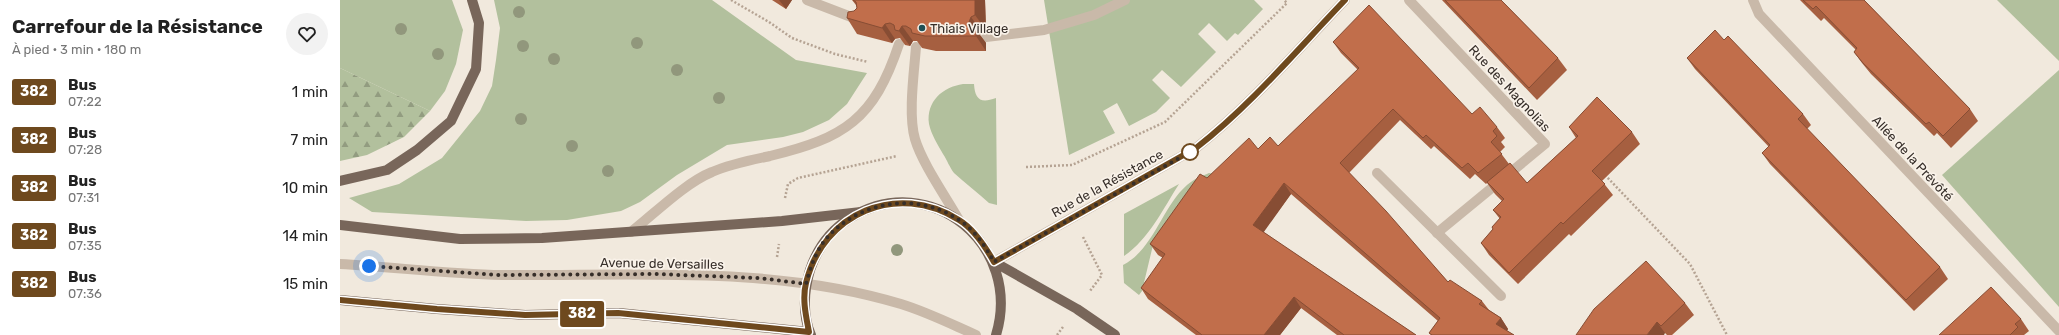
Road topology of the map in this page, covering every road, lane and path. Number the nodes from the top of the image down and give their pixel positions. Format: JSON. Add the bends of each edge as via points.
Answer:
{"nodes":[{"id":1,"x":472,"y":0,"type":"edge"},
{"id":2,"x":731,"y":0,"type":"edge"},
{"id":3,"x":807,"y":0,"type":"edge"},
{"id":4,"x":1125,"y":0,"type":"edge"},
{"id":5,"x":1284,"y":0,"type":"edge"},
{"id":6,"x":1345,"y":0,"type":"edge"},
{"id":7,"x":1409,"y":0,"type":"edge"},
{"id":8,"x":1753,"y":0,"type":"edge"},
{"id":9,"x":861,"y":21,"type":"edge"},
{"id":10,"x":986,"y":37,"type":"dead end"},
{"id":11,"x":899,"y":44,"type":"edge"},
{"id":12,"x":916,"y":47,"type":"edge"},
{"id":13,"x":891,"y":68,"type":"junction"},
{"id":14,"x":1026,"y":167,"type":"dead end"},
{"id":15,"x":1599,"y":169,"type":"edge"},
{"id":16,"x":1378,"y":173,"type":"dead end"},
{"id":17,"x":340,"y":181,"type":"edge"},
{"id":18,"x":861,"y":212,"type":"junction"},
{"id":19,"x":1072,"y":218,"type":"junction"},
{"id":20,"x":960,"y":220,"type":"junction"},
{"id":21,"x":340,"y":225,"type":"edge"},
{"id":22,"x":631,"y":232,"type":"junction"},
{"id":23,"x":1437,"y":233,"type":"junction"},
{"id":24,"x":994,"y":262,"type":"junction"},
{"id":25,"x":340,"y":264,"type":"edge"},
{"id":26,"x":806,"y":284,"type":"junction"},
{"id":27,"x":1501,"y":296,"type":"dead end"},
{"id":28,"x":340,"y":300,"type":"edge"},
{"id":29,"x":1077,"y":309,"type":"junction"},
{"id":30,"x":2059,"y":331,"type":"edge"},
{"id":31,"x":810,"y":333,"type":"edge"},
{"id":32,"x":976,"y":335,"type":"edge"},
{"id":33,"x":996,"y":335,"type":"edge"},
{"id":34,"x":1057,"y":335,"type":"edge"},
{"id":35,"x":1115,"y":335,"type":"edge"},
{"id":36,"x":1727,"y":335,"type":"edge"}],
"edges":[{"from":1,"to":17,"type":"main road","via":[[479,23],[476,69],[451,121],[417,150],[387,170]]},
{"from":2,"to":13,"type":"path","via":[[792,38],[835,54]]},
{"from":3,"to":9,"type":"street"},
{"from":4,"to":10,"type":"street","via":[[1094,16],[1044,30]]},
{"from":5,"to":14,"type":"path","via":[[1287,3],[1166,122],[1072,165]]},
{"from":6,"to":19,"type":"street","name":"Rue de la Résistance","via":[[1221,129],[1196,148]]},
{"from":7,"to":23,"type":"street","name":"Rue des Magnolias","via":[[1545,144]]},
{"from":8,"to":30,"type":"street","name":"Allée de la Prévôté","via":[[1759,14]]},
{"from":11,"to":13,"type":"street"},
{"from":12,"to":20,"type":"street","via":[[912,105],[915,138]]},
{"from":13,"to":22,"type":"street","via":[[876,98],[842,132],[804,148],[711,172],[690,185]]},
{"from":15,"to":36,"type":"path","via":[[1690,264]]},
{"from":16,"to":23,"type":"street"},
{"from":18,"to":20,"type":"main road","via":[[885,204],[911,203],[936,208]]},
{"from":18,"to":22,"type":"main road","via":[[782,221]]},
{"from":18,"to":26,"type":"main road","via":[[841,224],[824,241],[813,262]]},
{"from":19,"to":24,"type":"street","name":"Rue de la Résistance"},
{"from":19,"to":29,"type":"path","via":[[1102,275]]},
{"from":20,"to":24,"type":"main road","via":[[985,246]]},
{"from":21,"to":22,"type":"main road","via":[[460,239],[542,238]]},
{"from":23,"to":27,"type":"street"},
{"from":24,"to":29,"type":"main road"},
{"from":24,"to":33,"type":"main road","via":[[1002,295]]},
{"from":25,"to":26,"type":"street","name":"Avenue de Versailles","via":[[500,275],[655,274],[759,278]]},
{"from":26,"to":31,"type":"main road","via":[[805,308]]},
{"from":26,"to":32,"type":"street","name":"Avenue de Versailles","via":[[901,304]]},
{"from":28,"to":31,"type":"main road","via":[[525,315],[618,313]]},
{"from":29,"to":34,"type":"path"},
{"from":29,"to":35,"type":"main road"}]}
